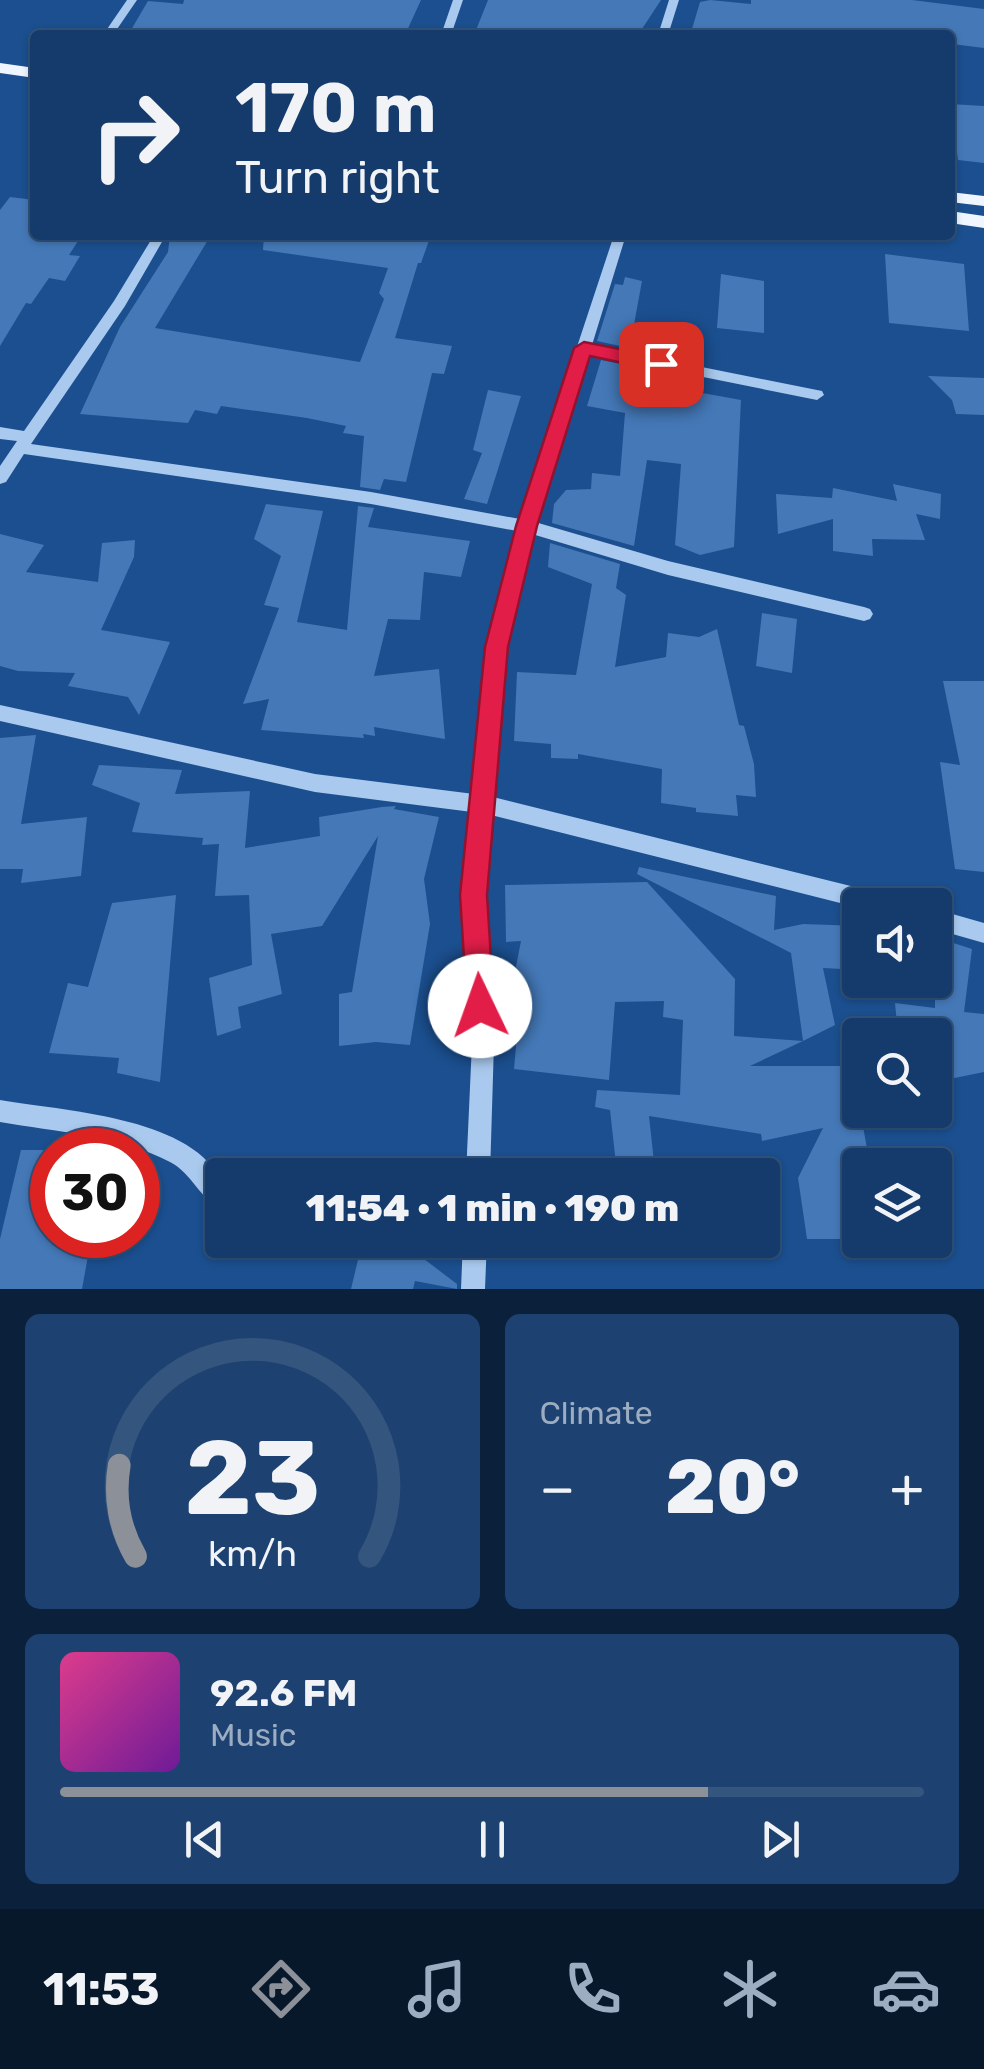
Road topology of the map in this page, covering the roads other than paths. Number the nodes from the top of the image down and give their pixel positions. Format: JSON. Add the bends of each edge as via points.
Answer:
{"nodes":[{"id":1,"x":132,"y":0,"type":"edge"},
{"id":2,"x":458,"y":0,"type":"edge"},
{"id":3,"x":674,"y":0,"type":"edge"},
{"id":4,"x":111,"y":30,"type":"edge"},
{"id":5,"x":448,"y":30,"type":"edge"},
{"id":6,"x":665,"y":30,"type":"edge"},
{"id":7,"x":0,"y":68,"type":"edge"},
{"id":8,"x":30,"y":72,"type":"edge"},
{"id":9,"x":0,"y":85,"type":"edge"},
{"id":10,"x":30,"y":88,"type":"edge"},
{"id":11,"x":955,"y":198,"type":"edge"},
{"id":12,"x":984,"y":201,"type":"edge"},
{"id":13,"x":955,"y":218,"type":"edge"},
{"id":14,"x":984,"y":222,"type":"edge"},
{"id":15,"x":157,"y":240,"type":"edge"},
{"id":16,"x":618,"y":240,"type":"edge"},
{"id":17,"x":584,"y":348,"type":"junction"},
{"id":18,"x":817,"y":395,"type":"dead end"},
{"id":19,"x":0,"y":432,"type":"edge"},
{"id":20,"x":24,"y":443,"type":"junction"},
{"id":21,"x":0,"y":478,"type":"edge"},
{"id":22,"x":526,"y":526,"type":"junction"},
{"id":23,"x":864,"y":614,"type":"dead end"},
{"id":24,"x":0,"y":712,"type":"edge"},
{"id":25,"x":483,"y":804,"type":"junction"},
{"id":26,"x":842,"y":894,"type":"edge"},
{"id":27,"x":952,"y":924,"type":"edge"},
{"id":28,"x":984,"y":933,"type":"edge"},
{"id":29,"x":0,"y":1111,"type":"edge"},
{"id":30,"x":479,"y":1158,"type":"edge"},
{"id":31,"x":205,"y":1182,"type":"edge"},
{"id":32,"x":474,"y":1258,"type":"edge"},
{"id":33,"x":473,"y":1289,"type":"edge"}],
"edges":[{"from":1,"to":4,"type":"street"},
{"from":2,"to":5,"type":"street"},
{"from":3,"to":6,"type":"street"},
{"from":7,"to":8,"type":"main road"},
{"from":9,"to":10,"type":"main road"},
{"from":11,"to":12,"type":"main road"},
{"from":13,"to":14,"type":"main road"},
{"from":15,"to":20,"type":"street"},
{"from":16,"to":17,"type":"street"},
{"from":17,"to":18,"type":"street"},
{"from":17,"to":22,"type":"street"},
{"from":19,"to":20,"type":"street"},
{"from":20,"to":21,"type":"street"},
{"from":20,"to":22,"type":"street"},
{"from":22,"to":23,"type":"street"},
{"from":22,"to":25,"type":"street","via":[[497,647]]},
{"from":24,"to":25,"type":"street","via":[[315,783]]},
{"from":25,"to":26,"type":"street"},
{"from":25,"to":30,"type":"street","via":[[474,895],[483,1042]]},
{"from":27,"to":28,"type":"street"},
{"from":29,"to":31,"type":"street","via":[[145,1140],[191,1159]]},
{"from":32,"to":33,"type":"street"}]}
